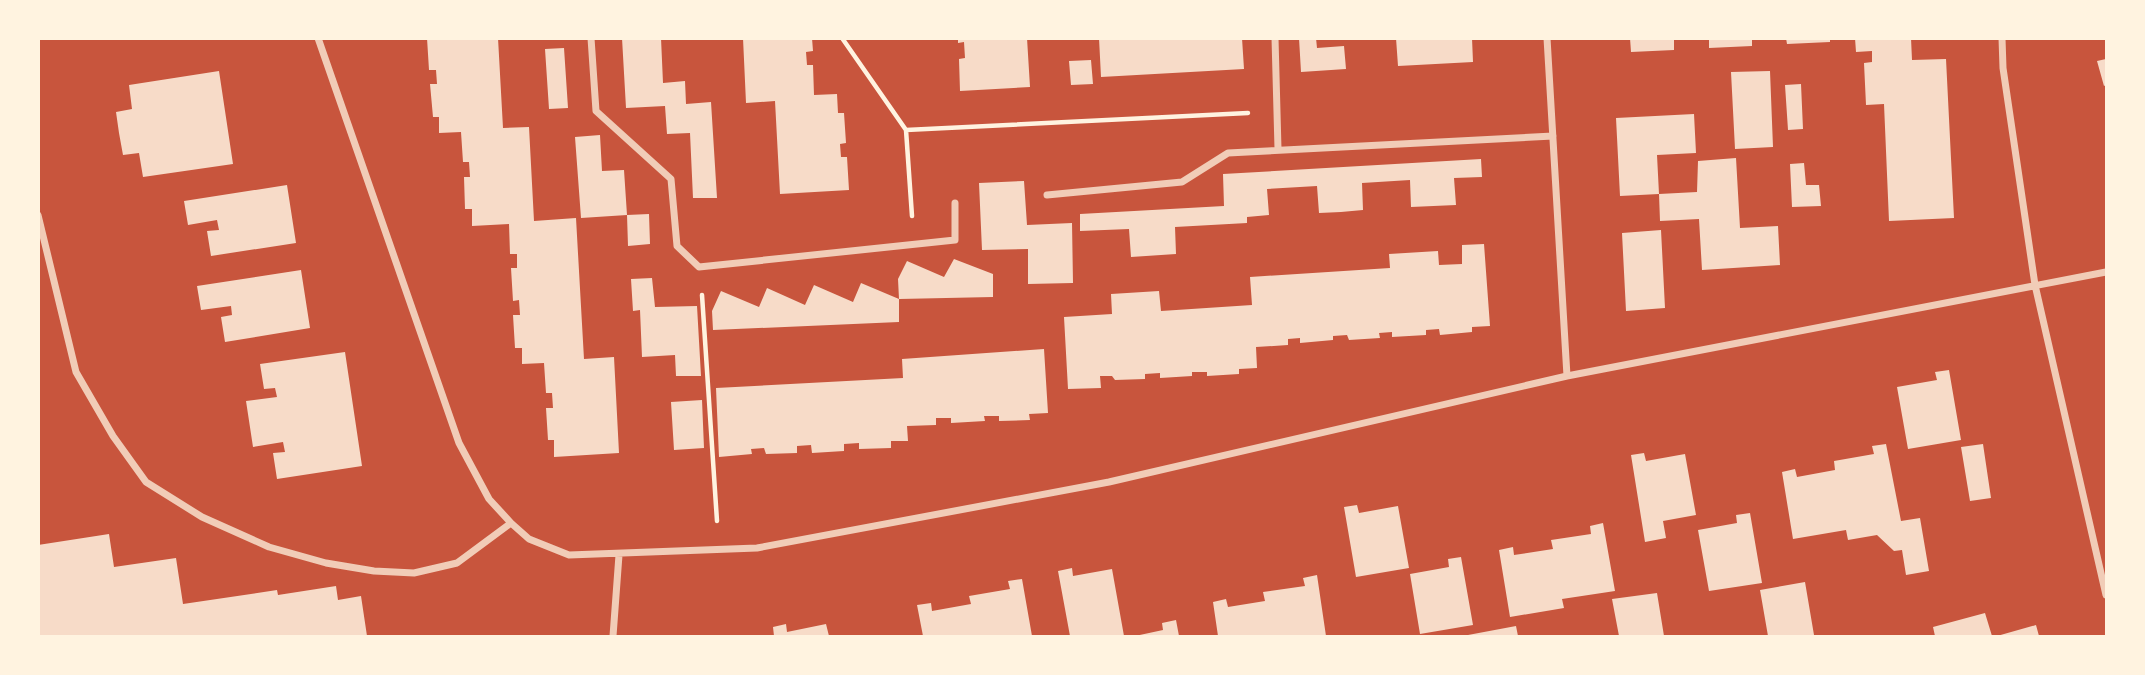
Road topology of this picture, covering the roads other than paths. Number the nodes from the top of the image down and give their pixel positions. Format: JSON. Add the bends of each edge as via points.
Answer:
{"nodes":[{"id":1,"x":318,"y":38,"type":"edge"},
{"id":2,"x":591,"y":38,"type":"edge"},
{"id":3,"x":1275,"y":38,"type":"edge"},
{"id":4,"x":1547,"y":38,"type":"edge"},
{"id":5,"x":2002,"y":38,"type":"edge"},
{"id":6,"x":1553,"y":136,"type":"junction"},
{"id":7,"x":1278,"y":149,"type":"junction"},
{"id":8,"x":1047,"y":195,"type":"dead end"},
{"id":9,"x":955,"y":203,"type":"dead end"},
{"id":10,"x":38,"y":215,"type":"edge"},
{"id":11,"x":2106,"y":272,"type":"edge"},
{"id":12,"x":2035,"y":285,"type":"junction"},
{"id":13,"x":1567,"y":376,"type":"junction"},
{"id":14,"x":511,"y":523,"type":"junction"},
{"id":15,"x":620,"y":555,"type":"junction"},
{"id":16,"x":2106,"y":595,"type":"edge"},
{"id":17,"x":613,"y":636,"type":"edge"}],
"edges":[{"from":1,"to":14,"type":"street","via":[[459,443],[489,499]]},
{"from":2,"to":9,"type":"street","via":[[596,111],[671,179],[677,246],[699,267],[955,240]]},
{"from":3,"to":7,"type":"street"},
{"from":4,"to":6,"type":"street"},
{"from":5,"to":12,"type":"street"},
{"from":6,"to":7,"type":"street"},
{"from":6,"to":13,"type":"street"},
{"from":7,"to":8,"type":"street","via":[[1228,153],[1182,182]]},
{"from":10,"to":14,"type":"street","via":[[76,372],[146,482],[202,517],[269,547],[374,571],[414,573],[457,563]]},
{"from":11,"to":12,"type":"street"},
{"from":12,"to":13,"type":"street"},
{"from":12,"to":16,"type":"street"},
{"from":13,"to":15,"type":"street","via":[[1109,482],[757,548]]},
{"from":14,"to":15,"type":"street","via":[[529,539],[569,555]]},
{"from":15,"to":17,"type":"street"}]}
